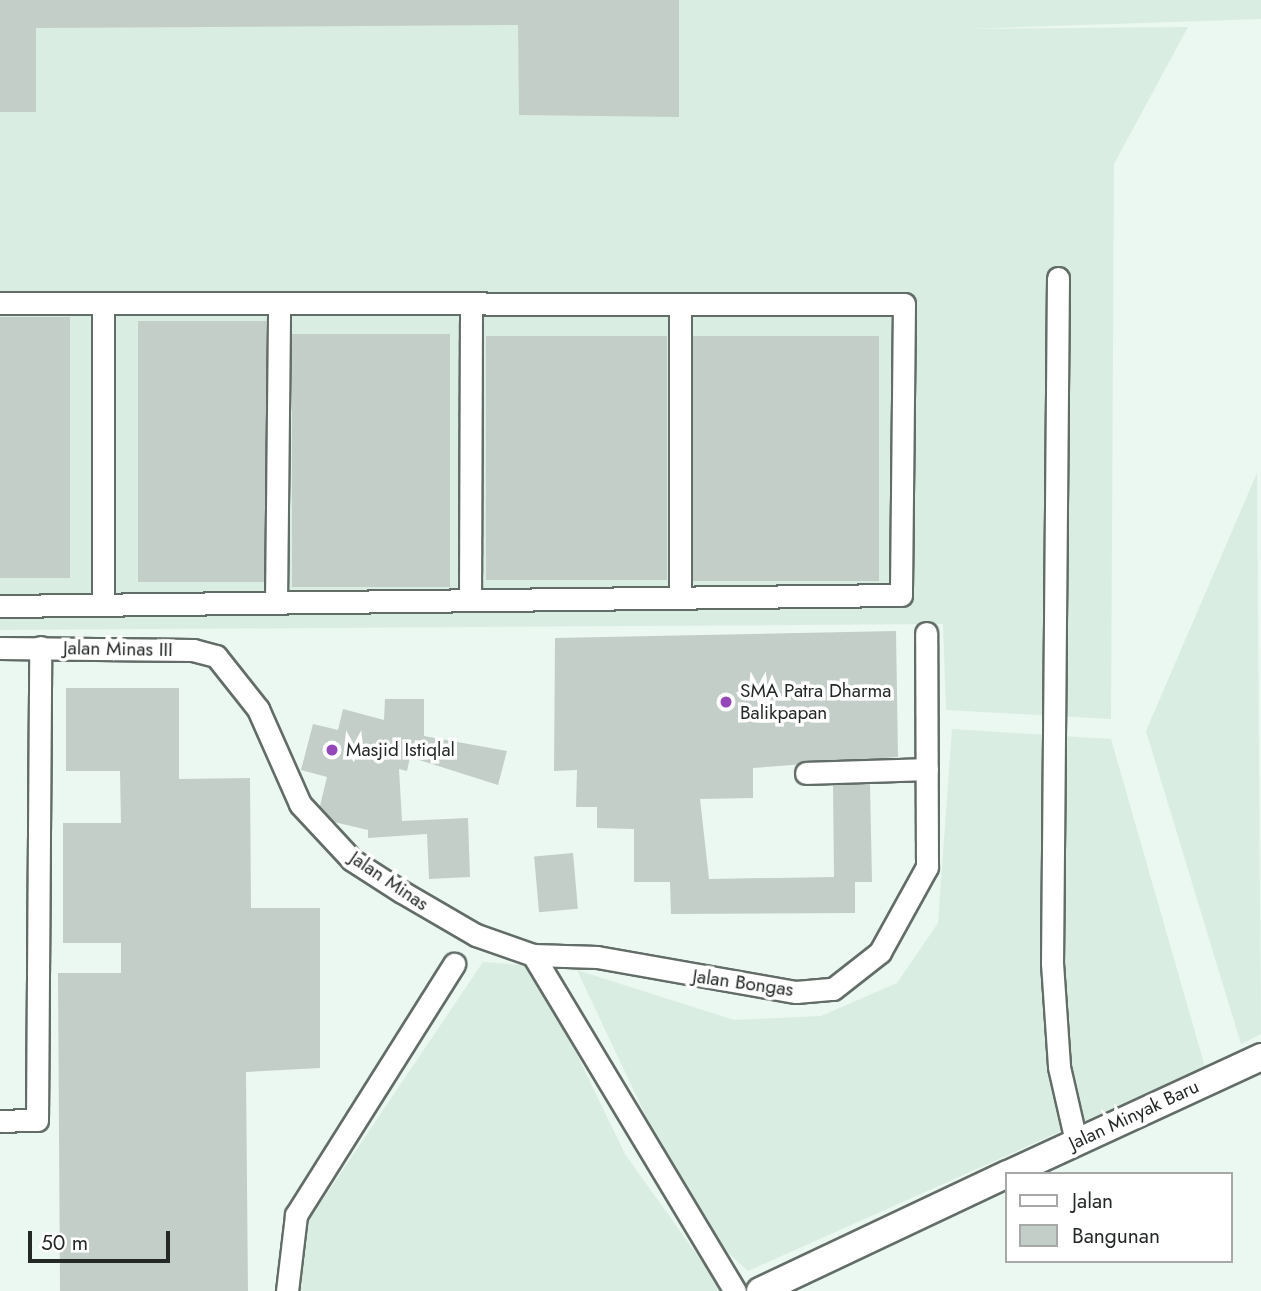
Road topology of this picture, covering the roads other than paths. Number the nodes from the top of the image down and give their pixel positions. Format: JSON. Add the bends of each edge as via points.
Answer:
{"nodes":[{"id":1,"x":1058,"y":278,"type":"dead end"},
{"id":2,"x":0,"y":303,"type":"edge"},
{"id":3,"x":103,"y":303,"type":"junction"},
{"id":4,"x":279,"y":303,"type":"junction"},
{"id":5,"x":471,"y":303,"type":"junction"},
{"id":6,"x":680,"y":304,"type":"junction"},
{"id":7,"x":680,"y":598,"type":"junction"},
{"id":8,"x":470,"y":600,"type":"junction"},
{"id":9,"x":276,"y":603,"type":"junction"},
{"id":10,"x":103,"y":605,"type":"junction"},
{"id":11,"x":0,"y":606,"type":"edge"},
{"id":12,"x":926,"y":634,"type":"dead end"},
{"id":13,"x":40,"y":647,"type":"junction"},
{"id":14,"x":0,"y":648,"type":"edge"},
{"id":15,"x":232,"y":669,"type":"joint"},
{"id":16,"x":928,"y":769,"type":"junction"},
{"id":17,"x":806,"y":774,"type":"dead end"},
{"id":18,"x":476,"y":934,"type":"joint"},
{"id":19,"x":533,"y":955,"type":"junction"},
{"id":20,"x":454,"y":964,"type":"dead end"},
{"id":21,"x":1261,"y":1057,"type":"edge"},
{"id":22,"x":0,"y":1121,"type":"edge"},
{"id":23,"x":1076,"y":1141,"type":"junction"},
{"id":24,"x":1012,"y":1172,"type":"edge"},
{"id":25,"x":1006,"y":1175,"type":"edge"},
{"id":26,"x":286,"y":1291,"type":"edge"},
{"id":27,"x":735,"y":1291,"type":"edge"},
{"id":28,"x":760,"y":1291,"type":"edge"}],
"edges":[{"from":1,"to":23,"type":"street","via":[[1052,963],[1059,1067]]},
{"from":2,"to":3,"type":"street"},
{"from":3,"to":4,"type":"street"},
{"from":3,"to":10,"type":"street"},
{"from":4,"to":5,"type":"street"},
{"from":4,"to":9,"type":"street"},
{"from":5,"to":6,"type":"street"},
{"from":5,"to":8,"type":"street"},
{"from":6,"to":7,"type":"street"},
{"from":6,"to":7,"type":"street","via":[[904,304],[901,594]]},
{"from":7,"to":8,"type":"street"},
{"from":8,"to":9,"type":"street"},
{"from":9,"to":10,"type":"street"},
{"from":10,"to":11,"type":"street"},
{"from":12,"to":16,"type":"street","name":"Jalan Bongas"},
{"from":13,"to":14,"type":"street","name":"Jalan Minas III"},
{"from":13,"to":15,"type":"street","name":"Jalan Minas III","via":[[193,650]]},
{"from":13,"to":22,"type":"street","via":[[37,1120]]},
{"from":15,"to":18,"type":"street","name":"Jalan Minas","via":[[258,709],[300,804],[352,860]]},
{"from":16,"to":17,"type":"street"},
{"from":16,"to":19,"type":"street","name":"Jalan Bongas","via":[[928,867],[880,953],[833,989],[796,992],[597,957]]},
{"from":18,"to":19,"type":"street","name":"Jalan Bongas"},
{"from":19,"to":27,"type":"street"},
{"from":20,"to":26,"type":"street","via":[[296,1215]]},
{"from":21,"to":23,"type":"main road","name":"Jalan Minyak Baru"},
{"from":23,"to":24,"type":"main road","name":"Jalan Minyak Baru"},
{"from":25,"to":28,"type":"main road","name":"Jalan Minyak Baru"}]}
